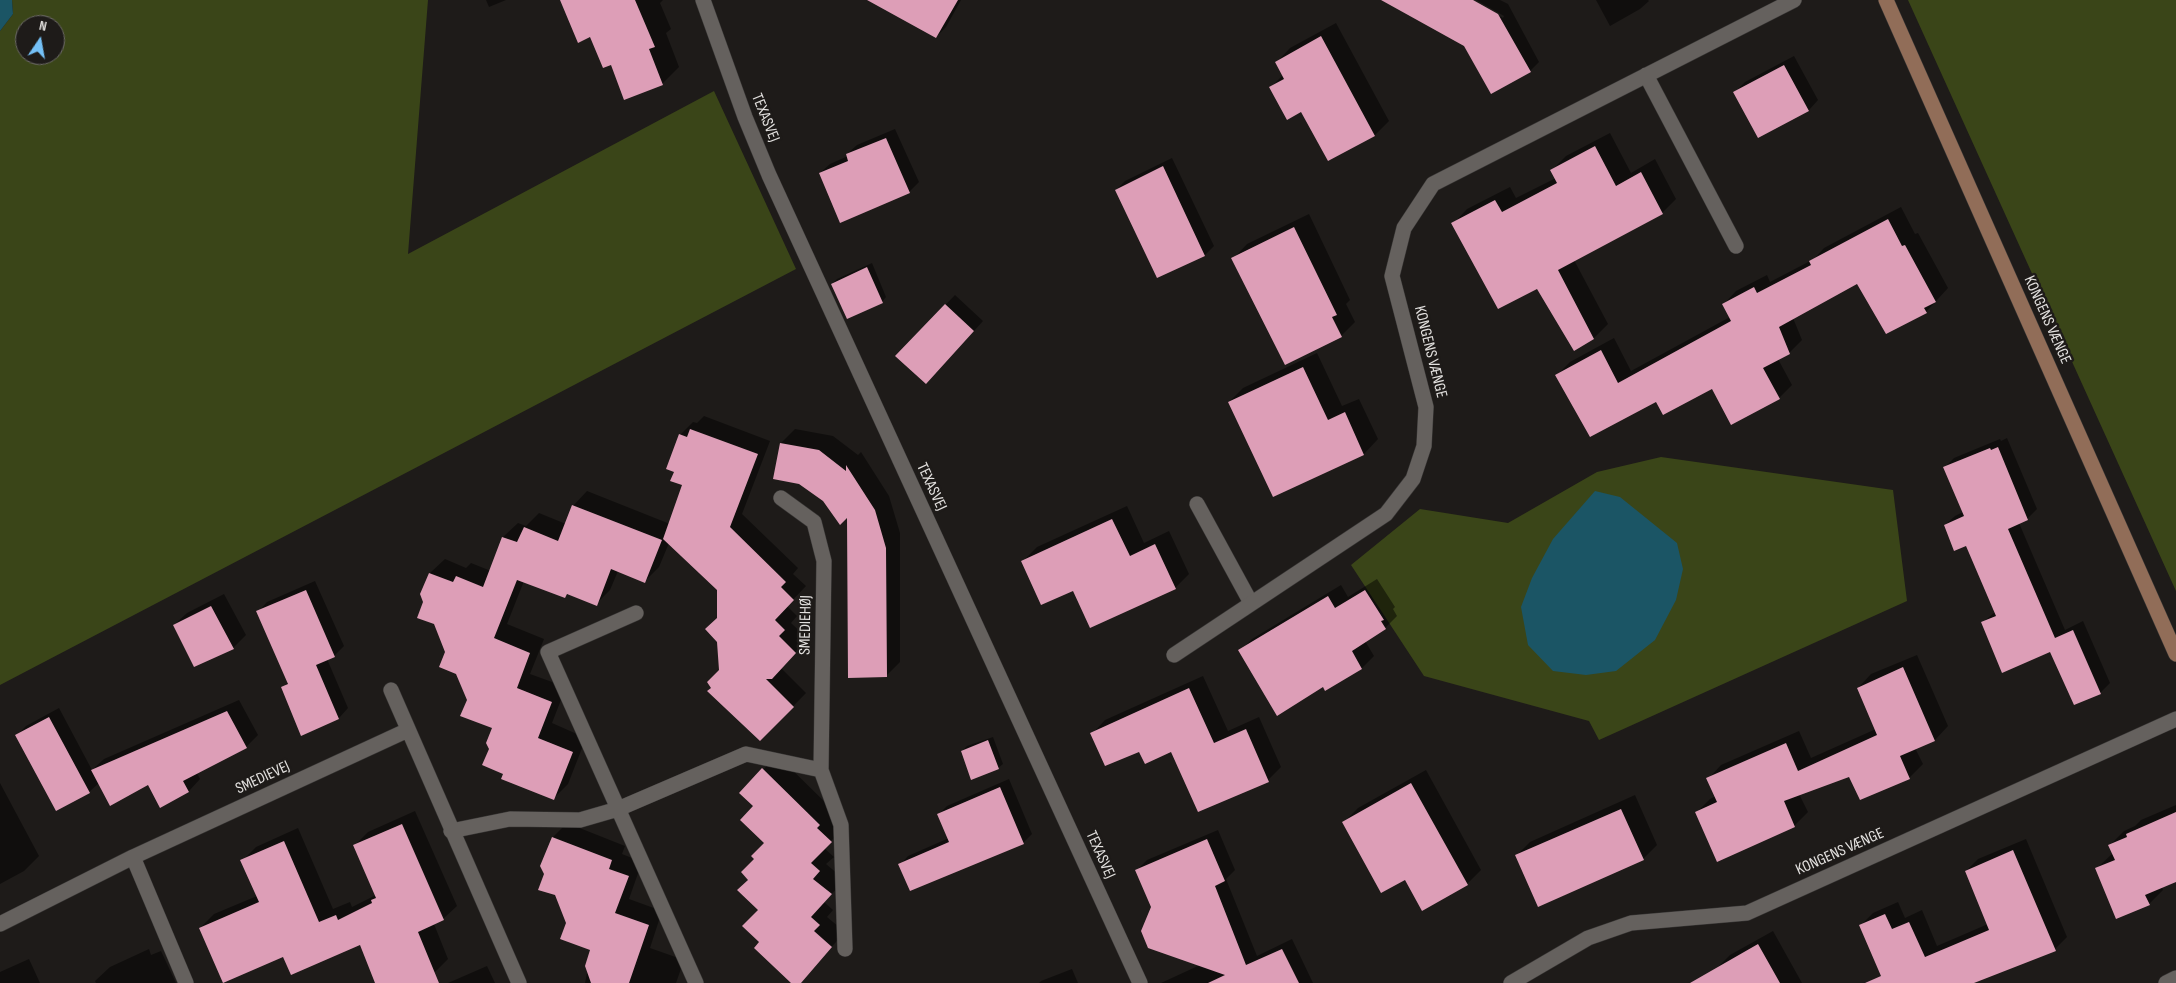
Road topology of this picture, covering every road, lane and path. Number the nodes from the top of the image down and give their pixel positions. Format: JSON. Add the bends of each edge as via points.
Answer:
{"nodes":[{"id":1,"x":703,"y":0,"type":"edge"},
{"id":2,"x":1794,"y":0,"type":"edge"},
{"id":3,"x":1886,"y":0,"type":"edge"},
{"id":4,"x":1646,"y":74,"type":"junction"},
{"id":5,"x":1736,"y":246,"type":"dead end"},
{"id":6,"x":781,"y":498,"type":"dead end"},
{"id":7,"x":1197,"y":504,"type":"dead end"},
{"id":8,"x":1251,"y":603,"type":"junction"},
{"id":9,"x":636,"y":614,"type":"dead end"},
{"id":10,"x":2176,"y":654,"type":"edge"},
{"id":11,"x":1174,"y":655,"type":"dead end"},
{"id":12,"x":391,"y":690,"type":"dead end"},
{"id":13,"x":2176,"y":719,"type":"edge"},
{"id":14,"x":408,"y":730,"type":"junction"},
{"id":15,"x":821,"y":770,"type":"junction"},
{"id":16,"x":618,"y":809,"type":"junction"},
{"id":17,"x":451,"y":831,"type":"junction"},
{"id":18,"x":133,"y":857,"type":"junction"},
{"id":19,"x":0,"y":924,"type":"edge"},
{"id":20,"x":845,"y":949,"type":"dead end"},
{"id":21,"x":2176,"y":978,"type":"edge"},
{"id":22,"x":186,"y":983,"type":"edge"},
{"id":23,"x":519,"y":983,"type":"edge"},
{"id":24,"x":696,"y":983,"type":"edge"},
{"id":25,"x":1140,"y":983,"type":"edge"},
{"id":26,"x":1511,"y":983,"type":"edge"},
{"id":27,"x":2166,"y":983,"type":"edge"}],
"edges":[{"from":1,"to":25,"type":"street","name":"TEXASVEJ","via":[[770,175]]},
{"from":2,"to":4,"type":"street","name":"KONGENS VÆNGE"},
{"from":3,"to":10,"type":"street","name":"KONGENS VÆNGE"},
{"from":4,"to":5,"type":"street"},
{"from":4,"to":8,"type":"street","name":"KONGENS VÆNGE","via":[[1434,184],[1404,228],[1392,276],[1426,407],[1424,446],[1413,479],[1386,514]]},
{"from":6,"to":15,"type":"street","name":"SMEDIEHØJ","via":[[814,522],[824,560]]},
{"from":7,"to":8,"type":"street"},
{"from":8,"to":11,"type":"street","name":"KONGENS VÆNGE"},
{"from":9,"to":16,"type":"street","via":[[548,652]]},
{"from":12,"to":14,"type":"street"},
{"from":13,"to":26,"type":"street","name":"KONGENS VÆNGE","via":[[1747,913],[1631,923],[1588,938]]},
{"from":14,"to":17,"type":"street"},
{"from":14,"to":18,"type":"street","name":"SMEDIEVEJ"},
{"from":15,"to":16,"type":"street","via":[[746,754]]},
{"from":15,"to":20,"type":"street","name":"SMEDIEHØJ","via":[[841,825]]},
{"from":16,"to":17,"type":"street","via":[[580,820],[510,818]]},
{"from":16,"to":24,"type":"street"},
{"from":17,"to":23,"type":"street"},
{"from":18,"to":19,"type":"street","name":"SMEDIEVEJ"},
{"from":18,"to":22,"type":"street"},
{"from":21,"to":27,"type":"street"}]}
